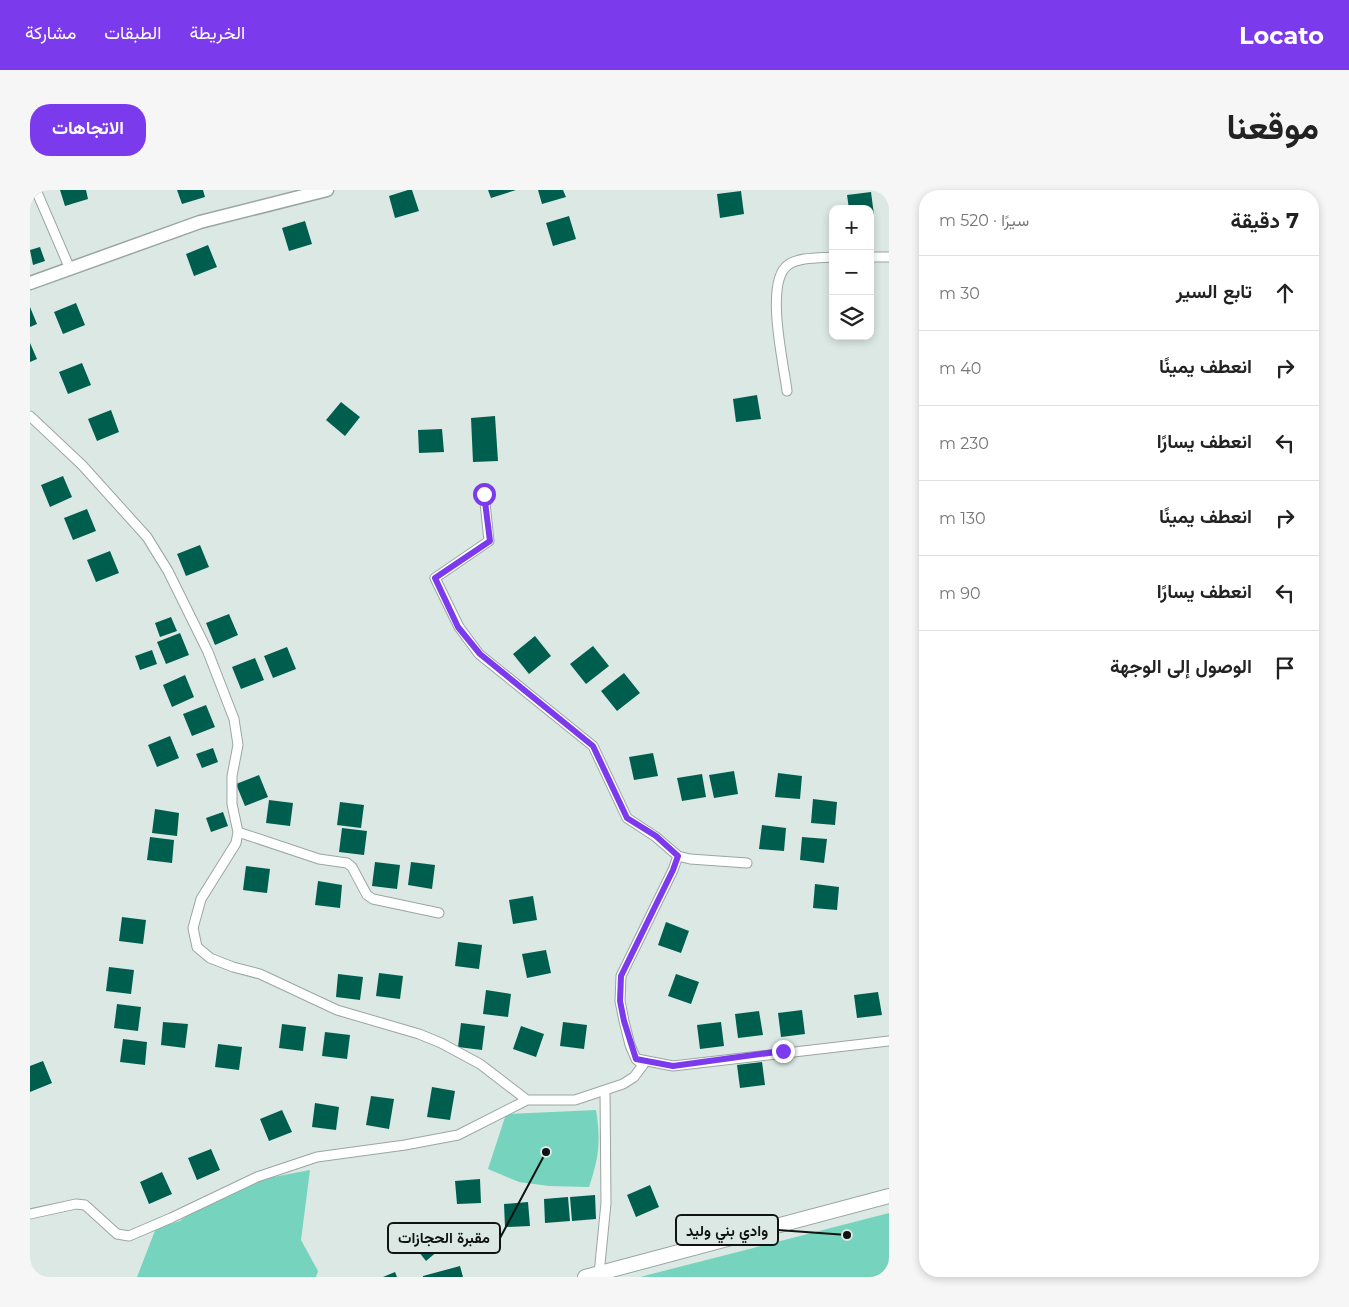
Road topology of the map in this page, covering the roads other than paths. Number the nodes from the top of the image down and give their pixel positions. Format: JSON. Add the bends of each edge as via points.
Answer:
{"nodes":[{"id":1,"x":327,"y":190,"type":"edge"},
{"id":2,"x":35,"y":194,"type":"edge"},
{"id":3,"x":829,"y":257,"type":"edge"},
{"id":4,"x":874,"y":257,"type":"edge"},
{"id":5,"x":889,"y":257,"type":"edge"},
{"id":6,"x":70,"y":269,"type":"junction"},
{"id":7,"x":30,"y":284,"type":"edge"},
{"id":8,"x":787,"y":391,"type":"dead end"},
{"id":9,"x":30,"y":416,"type":"edge"},
{"id":10,"x":484,"y":494,"type":"dead end"},
{"id":11,"x":238,"y":832,"type":"junction"},
{"id":12,"x":678,"y":856,"type":"junction"},
{"id":13,"x":747,"y":863,"type":"dead end"},
{"id":14,"x":439,"y":913,"type":"dead end"},
{"id":15,"x":889,"y":1041,"type":"edge"},
{"id":16,"x":636,"y":1059,"type":"junction"},
{"id":17,"x":605,"y":1090,"type":"junction"},
{"id":18,"x":527,"y":1100,"type":"junction"},
{"id":19,"x":889,"y":1196,"type":"edge"},
{"id":20,"x":30,"y":1214,"type":"edge"},
{"id":21,"x":592,"y":1275,"type":"edge"}],
"edges":[{"from":1,"to":6,"type":"street","via":[[200,222]]},
{"from":2,"to":6,"type":"street"},
{"from":3,"to":8,"type":"street","via":[[797,260],[788,264],[777,280],[776,308]]},
{"from":4,"to":5,"type":"street"},
{"from":6,"to":7,"type":"street"},
{"from":9,"to":11,"type":"street","via":[[115,501],[147,537],[168,571],[208,652],[234,719],[238,745],[232,776],[232,804]]},
{"from":10,"to":12,"type":"street","via":[[490,541],[435,578],[458,627],[480,654],[593,746],[627,818],[656,836]]},
{"from":11,"to":14,"type":"street","via":[[319,859],[347,863],[373,900]]},
{"from":11,"to":18,"type":"street","via":[[236,843],[201,899],[193,928],[197,947],[210,958],[260,974],[337,1010],[441,1043],[474,1060]]},
{"from":12,"to":13,"type":"street"},
{"from":12,"to":16,"type":"street","via":[[621,976],[620,1001]]},
{"from":15,"to":16,"type":"street","via":[[673,1066]]},
{"from":16,"to":17,"type":"street","via":[[643,1065],[634,1077]]},
{"from":17,"to":18,"type":"street","via":[[575,1100]]},
{"from":17,"to":21,"type":"street","via":[[606,1203]]},
{"from":18,"to":20,"type":"street","via":[[458,1135],[324,1155],[257,1177],[129,1236],[117,1234],[85,1205]]},
{"from":19,"to":21,"type":"main road"}]}
